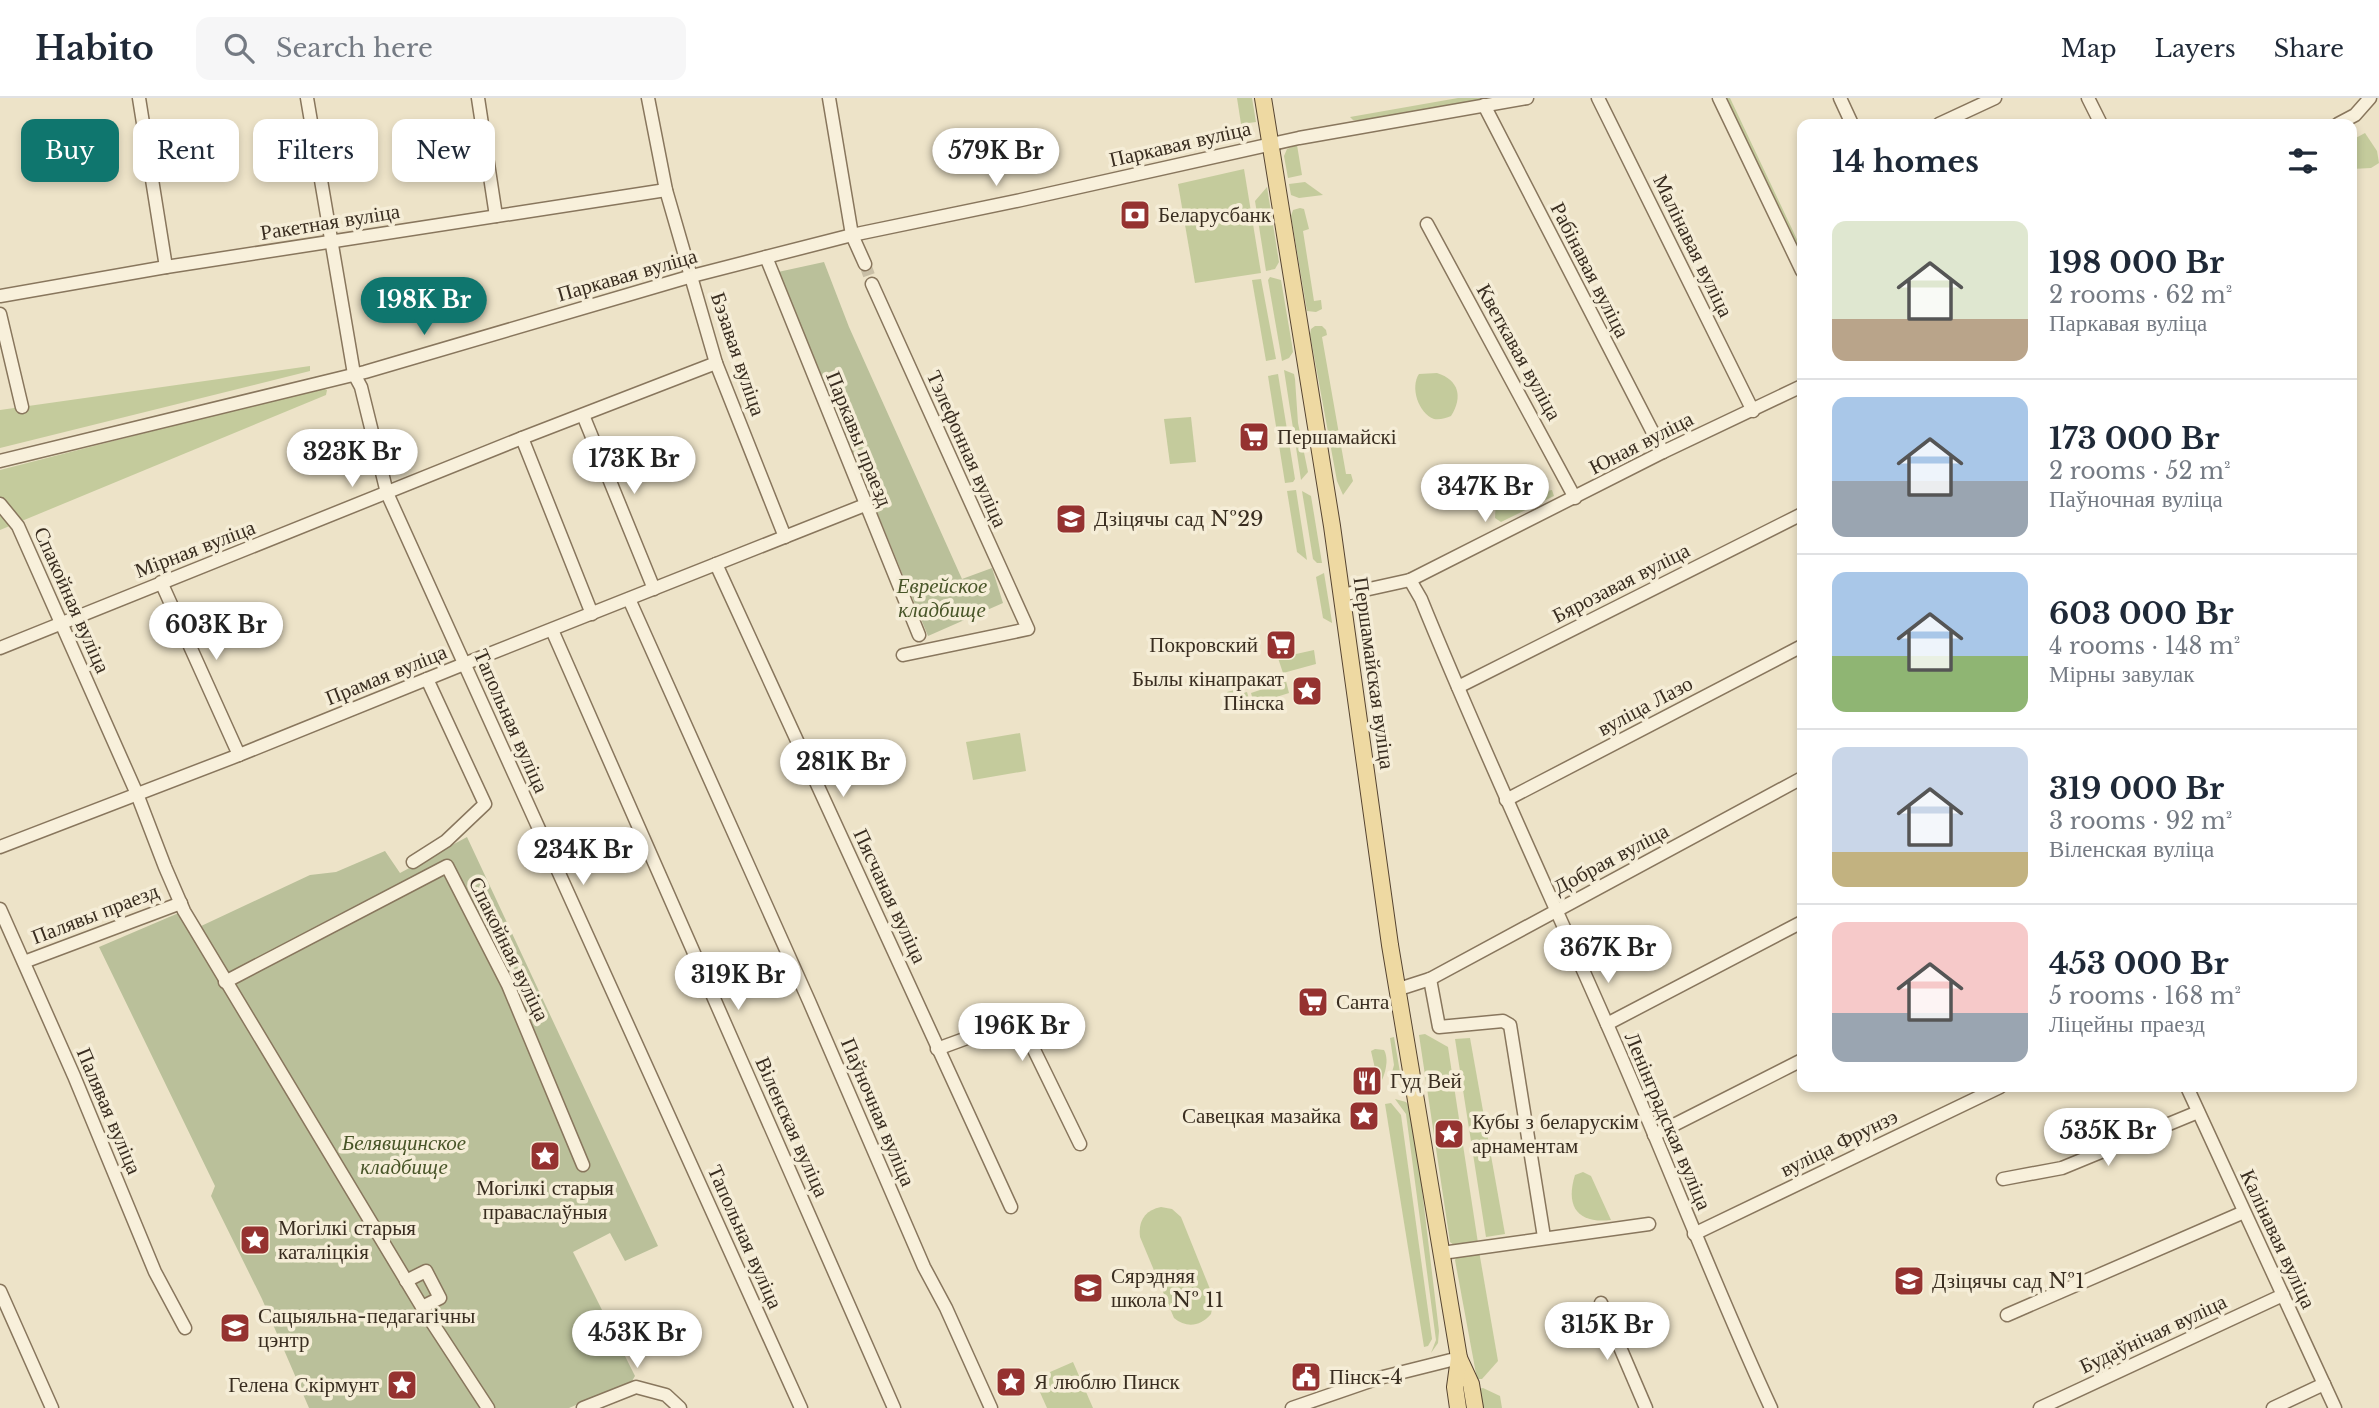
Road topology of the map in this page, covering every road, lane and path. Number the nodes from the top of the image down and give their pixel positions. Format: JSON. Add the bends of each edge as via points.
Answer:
{"nodes":[{"id":1,"x":139,"y":98,"type":"edge"},
{"id":2,"x":307,"y":98,"type":"edge"},
{"id":3,"x":478,"y":98,"type":"edge"},
{"id":4,"x":648,"y":98,"type":"edge"},
{"id":5,"x":830,"y":98,"type":"edge"},
{"id":6,"x":1263,"y":98,"type":"edge"},
{"id":7,"x":1527,"y":98,"type":"edge"},
{"id":8,"x":1598,"y":98,"type":"edge"},
{"id":9,"x":1719,"y":98,"type":"edge"},
{"id":10,"x":1840,"y":98,"type":"edge"},
{"id":11,"x":1994,"y":98,"type":"edge"},
{"id":12,"x":2088,"y":98,"type":"edge"},
{"id":13,"x":2370,"y":98,"type":"edge"},
{"id":14,"x":1484,"y":105,"type":"junction"},
{"id":15,"x":1850,"y":119,"type":"edge"},
{"id":16,"x":1950,"y":119,"type":"edge"},
{"id":17,"x":2098,"y":119,"type":"edge"},
{"id":18,"x":2347,"y":119,"type":"edge"},
{"id":19,"x":1270,"y":144,"type":"junction"},
{"id":20,"x":666,"y":190,"type":"junction"},
{"id":21,"x":496,"y":216,"type":"junction"},
{"id":22,"x":1427,"y":225,"type":"dead end"},
{"id":23,"x":852,"y":235,"type":"junction"},
{"id":24,"x":332,"y":241,"type":"junction"},
{"id":25,"x":766,"y":257,"type":"junction"},
{"id":26,"x":1797,"y":260,"type":"edge"},
{"id":27,"x":865,"y":264,"type":"tunnel mouth"},
{"id":28,"x":166,"y":267,"type":"junction"},
{"id":29,"x":692,"y":276,"type":"junction"},
{"id":30,"x":872,"y":285,"type":"tunnel mouth"},
{"id":31,"x":0,"y":296,"type":"edge"},
{"id":32,"x":0,"y":314,"type":"edge"},
{"id":33,"x":716,"y":363,"type":"junction"},
{"id":34,"x":354,"y":374,"type":"junction"},
{"id":35,"x":1797,"y":389,"type":"edge"},
{"id":36,"x":22,"y":407,"type":"dead end"},
{"id":37,"x":1753,"y":411,"type":"junction"},
{"id":38,"x":583,"y":415,"type":"junction"},
{"id":39,"x":522,"y":438,"type":"junction"},
{"id":40,"x":1663,"y":452,"type":"junction"},
{"id":41,"x":0,"y":461,"type":"edge"},
{"id":42,"x":387,"y":493,"type":"junction"},
{"id":43,"x":1575,"y":498,"type":"junction"},
{"id":44,"x":0,"y":504,"type":"edge"},
{"id":45,"x":865,"y":505,"type":"junction"},
{"id":46,"x":1797,"y":517,"type":"edge"},
{"id":47,"x":785,"y":537,"type":"junction"},
{"id":48,"x":716,"y":565,"type":"junction"},
{"id":49,"x":1410,"y":580,"type":"junction"},
{"id":50,"x":161,"y":582,"type":"junction"},
{"id":51,"x":654,"y":589,"type":"junction"},
{"id":52,"x":1342,"y":595,"type":"junction"},
{"id":53,"x":629,"y":599,"type":"junction"},
{"id":54,"x":592,"y":614,"type":"junction"},
{"id":55,"x":62,"y":624,"type":"junction"},
{"id":56,"x":552,"y":630,"type":"junction"},
{"id":57,"x":919,"y":635,"type":"dead end"},
{"id":58,"x":0,"y":648,"type":"edge"},
{"id":59,"x":1797,"y":649,"type":"edge"},
{"id":60,"x":903,"y":655,"type":"dead end"},
{"id":61,"x":464,"y":664,"type":"junction"},
{"id":62,"x":427,"y":679,"type":"junction"},
{"id":63,"x":1458,"y":687,"type":"junction"},
{"id":64,"x":239,"y":755,"type":"junction"},
{"id":65,"x":1797,"y":781,"type":"edge"},
{"id":66,"x":137,"y":793,"type":"junction"},
{"id":67,"x":1506,"y":800,"type":"junction"},
{"id":68,"x":0,"y":847,"type":"edge"},
{"id":69,"x":414,"y":862,"type":"dead end"},
{"id":70,"x":181,"y":902,"type":"junction"},
{"id":71,"x":0,"y":909,"type":"edge"},
{"id":72,"x":1556,"y":910,"type":"junction"},
{"id":73,"x":1797,"y":925,"type":"edge"},
{"id":74,"x":24,"y":962,"type":"junction"},
{"id":75,"x":1430,"y":979,"type":"junction"},
{"id":76,"x":225,"y":982,"type":"junction"},
{"id":77,"x":1399,"y":989,"type":"junction"},
{"id":78,"x":1607,"y":1024,"type":"junction"},
{"id":79,"x":937,"y":1049,"type":"junction"},
{"id":80,"x":1797,"y":1062,"type":"edge"},
{"id":81,"x":1990,"y":1092,"type":"edge"},
{"id":82,"x":2188,"y":1092,"type":"edge"},
{"id":83,"x":2198,"y":1112,"type":"junction"},
{"id":84,"x":1654,"y":1135,"type":"junction"},
{"id":85,"x":1080,"y":1144,"type":"dead end"},
{"id":86,"x":583,"y":1166,"type":"dead end"},
{"id":87,"x":2003,"y":1179,"type":"dead end"},
{"id":88,"x":1011,"y":1207,"type":"dead end"},
{"id":89,"x":2244,"y":1212,"type":"junction"},
{"id":90,"x":1649,"y":1224,"type":"dead end"},
{"id":91,"x":1694,"y":1234,"type":"junction"},
{"id":92,"x":1544,"y":1237,"type":"junction"},
{"id":93,"x":1442,"y":1253,"type":"junction"},
{"id":94,"x":406,"y":1281,"type":"junction"},
{"id":95,"x":0,"y":1291,"type":"edge"},
{"id":96,"x":2283,"y":1295,"type":"junction"},
{"id":97,"x":1601,"y":1303,"type":"dead end"},
{"id":98,"x":422,"y":1307,"type":"junction"},
{"id":99,"x":2007,"y":1315,"type":"dead end"},
{"id":100,"x":185,"y":1328,"type":"dead end"},
{"id":101,"x":1459,"y":1358,"type":"junction"},
{"id":102,"x":2324,"y":1384,"type":"junction"},
{"id":103,"x":52,"y":1408,"type":"edge"},
{"id":104,"x":488,"y":1408,"type":"edge"},
{"id":105,"x":583,"y":1408,"type":"edge"},
{"id":106,"x":680,"y":1408,"type":"edge"},
{"id":107,"x":801,"y":1408,"type":"edge"},
{"id":108,"x":894,"y":1408,"type":"edge"},
{"id":109,"x":991,"y":1408,"type":"edge"},
{"id":110,"x":1293,"y":1408,"type":"edge"},
{"id":111,"x":1458,"y":1408,"type":"edge"},
{"id":112,"x":1475,"y":1408,"type":"edge"},
{"id":113,"x":1646,"y":1408,"type":"edge"},
{"id":114,"x":1771,"y":1408,"type":"edge"},
{"id":115,"x":2040,"y":1408,"type":"edge"},
{"id":116,"x":2273,"y":1408,"type":"edge"},
{"id":117,"x":2335,"y":1408,"type":"edge"}],
"edges":[{"from":1,"to":28,"type":"street"},
{"from":2,"to":24,"type":"street","name":"Тапольная вуліца"},
{"from":3,"to":21,"type":"street"},
{"from":4,"to":20,"type":"street","name":"Бэзавая вуліца"},
{"from":5,"to":23,"type":"street"},
{"from":6,"to":19,"type":"main road","name":"Першамайская вуліца"},
{"from":7,"to":14,"type":"street","name":"Паркавая вуліца"},
{"from":8,"to":37,"type":"street","name":"Малінавая вуліца"},
{"from":9,"to":26,"type":"street"},
{"from":10,"to":15,"type":"street"},
{"from":11,"to":16,"type":"street"},
{"from":12,"to":17,"type":"street"},
{"from":13,"to":18,"type":"street"},
{"from":14,"to":19,"type":"street","name":"Паркавая вуліца"},
{"from":14,"to":40,"type":"street","name":"Рабінавая вуліца"},
{"from":19,"to":23,"type":"street","name":"Паркавая вуліца"},
{"from":19,"to":52,"type":"main road","name":"Першамайская вуліца"},
{"from":20,"to":21,"type":"street","name":"Ракетная вуліца"},
{"from":20,"to":29,"type":"street","name":"Бэзавая вуліца"},
{"from":21,"to":24,"type":"street","name":"Ракетная вуліца"},
{"from":22,"to":43,"type":"street","name":"Кветкавая вуліца"},
{"from":23,"to":25,"type":"street","name":"Паркавая вуліца"},
{"from":23,"to":27,"type":"street"},
{"from":24,"to":28,"type":"street","name":"Ракетная вуліца"},
{"from":24,"to":34,"type":"street","name":"Тапольная вуліца"},
{"from":25,"to":29,"type":"street","name":"Паркавая вуліца"},
{"from":25,"to":45,"type":"street","name":"Паркавы праезд"},
{"from":28,"to":31,"type":"street","name":"Ракетная вуліца"},
{"from":29,"to":33,"type":"street","name":"Бэзавая вуліца"},
{"from":29,"to":34,"type":"street","name":"Паркавая вуліца"},
{"from":30,"to":60,"type":"street","name":"Тэлефонная вуліца","via":[[1028,629]]},
{"from":32,"to":36,"type":"street"},
{"from":33,"to":38,"type":"street","name":"Мірная вуліца"},
{"from":33,"to":47,"type":"street","name":"Бэзавая вуліца"},
{"from":34,"to":41,"type":"street","name":"Паркавая вуліца"},
{"from":34,"to":42,"type":"street","name":"Тапольная вуліца"},
{"from":35,"to":37,"type":"street","name":"Юная вуліца"},
{"from":37,"to":40,"type":"street","name":"Юная вуліца"},
{"from":38,"to":39,"type":"street","name":"Мірная вуліца"},
{"from":38,"to":51,"type":"street"},
{"from":39,"to":42,"type":"street","name":"Мірная вуліца"},
{"from":39,"to":54,"type":"street"},
{"from":40,"to":43,"type":"street","name":"Юная вуліца"},
{"from":42,"to":50,"type":"street","name":"Мірная вуліца"},
{"from":42,"to":61,"type":"street","name":"Тапольная вуліца"},
{"from":43,"to":49,"type":"street","name":"Юная вуліца"},
{"from":44,"to":55,"type":"street","name":"Спакойная вуліца","via":[[18,526]]},
{"from":45,"to":47,"type":"street","name":"Прамая вуліца"},
{"from":45,"to":57,"type":"street","name":"Паркавы праезд"},
{"from":46,"to":63,"type":"street","name":"Бярозавая вуліца"},
{"from":47,"to":48,"type":"street","name":"Прамая вуліца"},
{"from":48,"to":51,"type":"street","name":"Прамая вуліца"},
{"from":48,"to":79,"type":"street","name":"Пясчаная вуліца"},
{"from":49,"to":52,"type":"street","name":"Юная вуліца"},
{"from":49,"to":63,"type":"street","name":"Ленінградская вуліца"},
{"from":50,"to":55,"type":"street","name":"Мірная вуліца"},
{"from":50,"to":64,"type":"street"},
{"from":51,"to":53,"type":"street","name":"Прамая вуліца"},
{"from":52,"to":77,"type":"main road","name":"Першамайская вуліца"},
{"from":53,"to":54,"type":"street","name":"Прамая вуліца"},
{"from":53,"to":109,"type":"street","name":"Паўночная вуліца","via":[[923,1267]]},
{"from":54,"to":56,"type":"street","name":"Прамая вуліца"},
{"from":55,"to":58,"type":"street","name":"Мірная вуліца"},
{"from":55,"to":66,"type":"street","name":"Спакойная вуліца"},
{"from":56,"to":61,"type":"street","name":"Прамая вуліца"},
{"from":56,"to":108,"type":"street","name":"Віленская вуліца"},
{"from":59,"to":67,"type":"street","name":"вуліца Лазо"},
{"from":61,"to":62,"type":"street","name":"Прамая вуліца"},
{"from":61,"to":107,"type":"street","name":"Тапольная вуліца"},
{"from":62,"to":64,"type":"street","name":"Прамая вуліца"},
{"from":62,"to":69,"type":"street","via":[[485,804],[446,841]]},
{"from":63,"to":67,"type":"street","name":"Ленінградская вуліца"},
{"from":64,"to":66,"type":"street","name":"Прамая вуліца"},
{"from":65,"to":72,"type":"street","name":"Добрая вуліца"},
{"from":66,"to":68,"type":"street","name":"Прамая вуліца"},
{"from":66,"to":70,"type":"street","name":"Спакойная вуліца"},
{"from":67,"to":72,"type":"street","name":"Ленінградская вуліца"},
{"from":70,"to":74,"type":"street","name":"Палявы праезд"},
{"from":70,"to":76,"type":"street","name":"Спакойная вуліца"},
{"from":71,"to":74,"type":"street","name":"Палявая вуліца"},
{"from":72,"to":75,"type":"street","name":"Добрая вуліца"},
{"from":72,"to":78,"type":"street","name":"Ленінградская вуліца"},
{"from":73,"to":78,"type":"street"},
{"from":74,"to":100,"type":"street","name":"Палявая вуліца","via":[[155,1272]]},
{"from":75,"to":77,"type":"street","name":"Добрая вуліца"},
{"from":75,"to":92,"type":"street","via":[[1439,1027],[1503,1021],[1510,1025]]},
{"from":76,"to":86,"type":"street","name":"Спакойная вуліца","via":[[447,866],[508,985]]},
{"from":76,"to":94,"type":"street","name":"Спакойная вуліца"},
{"from":77,"to":93,"type":"main road","name":"Першамайская вуліца"},
{"from":78,"to":84,"type":"street","name":"Ленінградская вуліца"},
{"from":79,"to":85,"type":"street","via":[[1019,1019]]},
{"from":79,"to":88,"type":"street","name":"Пясчаная вуліца"},
{"from":80,"to":84,"type":"street"},
{"from":81,"to":91,"type":"street","name":"вуліца Фрунзэ"},
{"from":82,"to":83,"type":"street","name":"Калінавая вуліца"},
{"from":83,"to":87,"type":"street","via":[[2062,1168]]},
{"from":83,"to":89,"type":"street","name":"Калінавая вуліца"},
{"from":84,"to":91,"type":"street","name":"Ленінградская вуліца"},
{"from":89,"to":96,"type":"street","name":"Калінавая вуліца"},
{"from":89,"to":99,"type":"street"},
{"from":90,"to":92,"type":"street"},
{"from":91,"to":114,"type":"street","name":"Ленінградская вуліца"},
{"from":92,"to":93,"type":"street"},
{"from":93,"to":101,"type":"main road","name":"Першамайская вуліца"},
{"from":94,"to":98,"type":"street","name":"Спакойная вуліца"},
{"from":94,"to":98,"type":"street","via":[[426,1271],[440,1298]]},
{"from":95,"to":103,"type":"street"},
{"from":96,"to":102,"type":"street","name":"Калінавая вуліца"},
{"from":96,"to":115,"type":"street","name":"Будаўнічая вуліца"},
{"from":97,"to":113,"type":"street"},
{"from":98,"to":104,"type":"street","name":"Спакойная вуліца"},
{"from":101,"to":110,"type":"street","via":[[1379,1378]]},
{"from":101,"to":111,"type":"main road","name":"Першамайская вуліца"},
{"from":101,"to":112,"type":"main road","name":"Першамайская вуліца","via":[[1471,1384]]},
{"from":102,"to":116,"type":"street"},
{"from":102,"to":117,"type":"street","name":"Калінавая вуліца"},
{"from":105,"to":106,"type":"street","via":[[636,1387],[666,1395]]}]}
